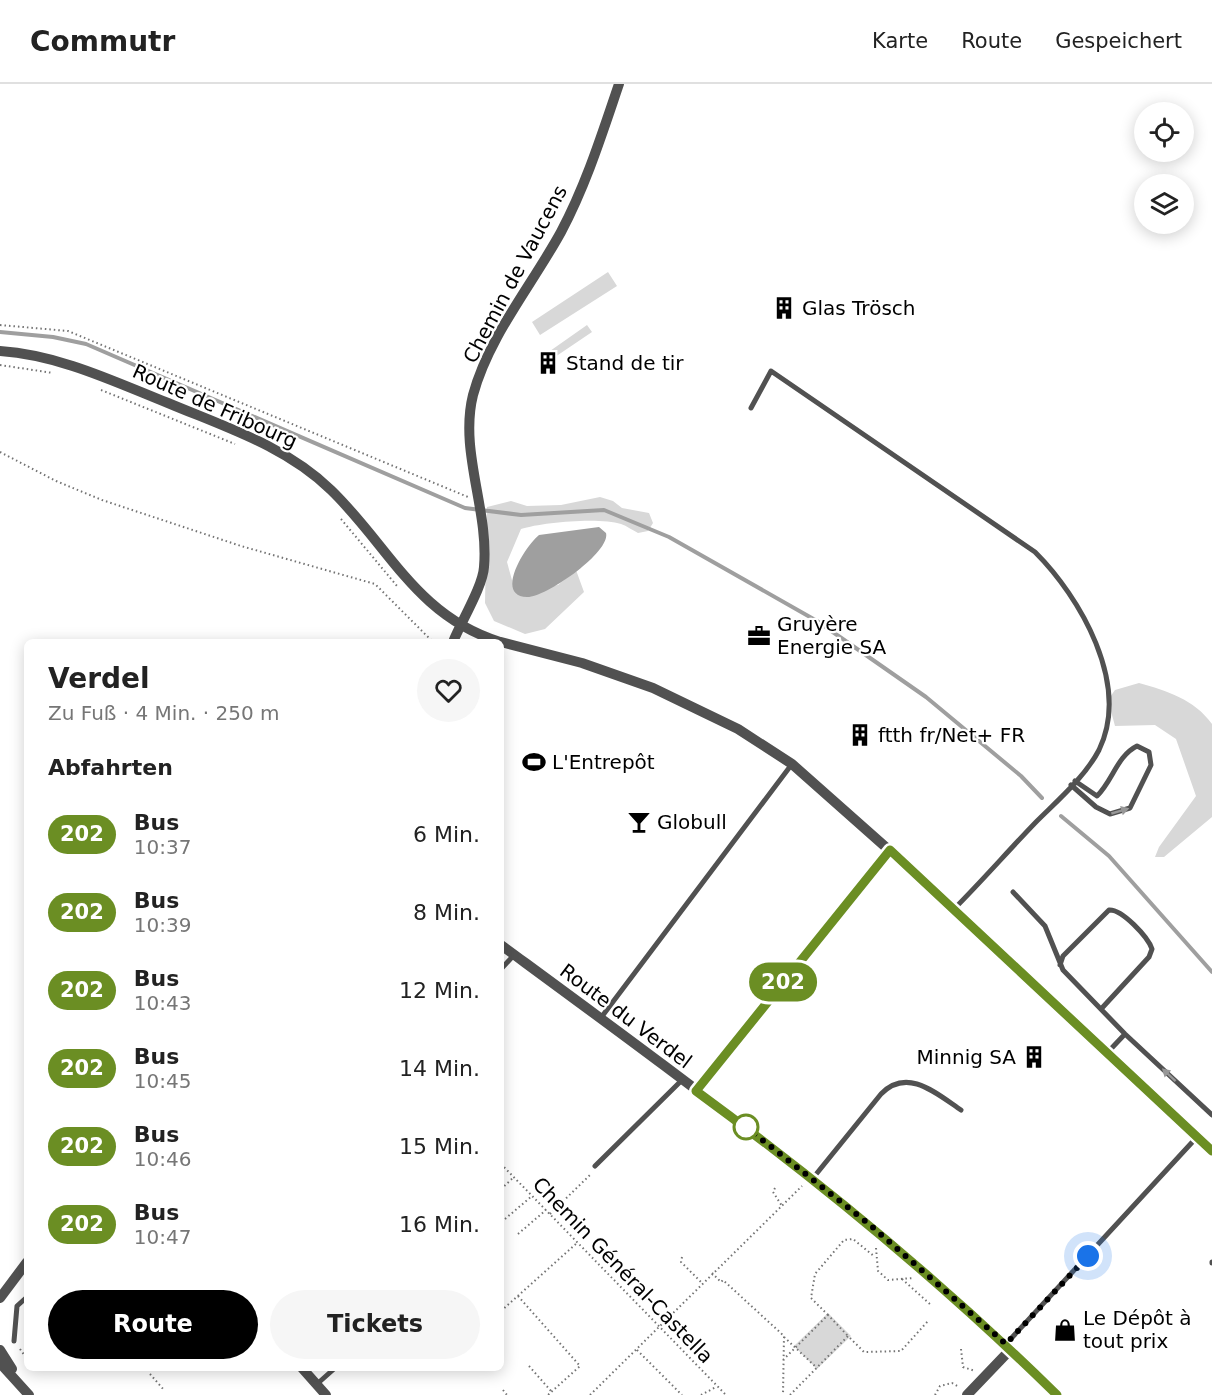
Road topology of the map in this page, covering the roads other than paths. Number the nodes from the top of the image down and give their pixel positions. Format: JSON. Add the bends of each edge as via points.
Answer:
{"nodes":[{"id":1,"x":619,"y":84,"type":"edge"},
{"id":2,"x":0,"y":351,"type":"edge"},
{"id":3,"x":752,"y":408,"type":"dead end"},
{"id":4,"x":460,"y":623,"type":"junction"},
{"id":5,"x":454,"y":639,"type":"edge"},
{"id":6,"x":495,"y":639,"type":"edge"},
{"id":7,"x":504,"y":643,"type":"edge"},
{"id":8,"x":792,"y":764,"type":"junction"},
{"id":9,"x":1073,"y":783,"type":"junction"},
{"id":10,"x":890,"y":850,"type":"junction"},
{"id":11,"x":1013,"y":892,"type":"dead end"},
{"id":12,"x":954,"y":909,"type":"junction"},
{"id":13,"x":504,"y":947,"type":"edge"},
{"id":14,"x":514,"y":955,"type":"junction"},
{"id":15,"x":1060,"y":965,"type":"junction"},
{"id":16,"x":504,"y":966,"type":"edge"},
{"id":17,"x":1102,"y":1008,"type":"junction"},
{"id":18,"x":600,"y":1019,"type":"junction"},
{"id":19,"x":1125,"y":1034,"type":"junction"},
{"id":20,"x":1107,"y":1053,"type":"junction"},
{"id":21,"x":682,"y":1080,"type":"junction"},
{"id":22,"x":696,"y":1091,"type":"junction"},
{"id":23,"x":961,"y":1110,"type":"dead end"},
{"id":24,"x":1212,"y":1115,"type":"edge"},
{"id":25,"x":1197,"y":1137,"type":"junction"},
{"id":26,"x":1212,"y":1151,"type":"edge"},
{"id":27,"x":596,"y":1167,"type":"road end"},
{"id":28,"x":809,"y":1181,"type":"junction"},
{"id":29,"x":24,"y":1265,"type":"edge"},
{"id":30,"x":24,"y":1265,"type":"edge"},
{"id":31,"x":0,"y":1281,"type":"edge"},
{"id":32,"x":0,"y":1298,"type":"edge"},
{"id":33,"x":24,"y":1300,"type":"edge"},
{"id":34,"x":14,"y":1341,"type":"road end"},
{"id":35,"x":1008,"y":1347,"type":"junction"},
{"id":36,"x":0,"y":1350,"type":"edge"},
{"id":37,"x":0,"y":1363,"type":"edge"},
{"id":38,"x":305,"y":1371,"type":"edge"},
{"id":39,"x":332,"y":1371,"type":"edge"},
{"id":40,"x":14,"y":1375,"type":"junction"},
{"id":41,"x":317,"y":1384,"type":"junction"},
{"id":42,"x":969,"y":1393,"type":"edge"},
{"id":43,"x":29,"y":1395,"type":"edge"},
{"id":44,"x":326,"y":1395,"type":"edge"},
{"id":45,"x":1057,"y":1395,"type":"edge"}],
"edges":[{"from":1,"to":4,"type":"street","name":"Chemin de Vaucens","via":[[578,198],[512,312],[473,396],[471,442],[482,518],[483,575]]},
{"from":2,"to":4,"type":"street","name":"Route de Fribourg","via":[[29,352],[82,368],[278,450],[330,489],[411,585]]},
{"from":3,"to":9,"type":"lane","via":[[771,371],[1035,552],[1059,576],[1080,607],[1095,641],[1108,700],[1107,723],[1099,750]]},
{"from":4,"to":5,"type":"street","name":"Chemin de Vaucens"},
{"from":4,"to":6,"type":"street","name":"Route de Fribourg"},
{"from":7,"to":8,"type":"street","name":"Route de Fribourg","via":[[582,663],[653,688],[709,713]]},
{"from":8,"to":10,"type":"street","name":"Route de Fribourg"},
{"from":8,"to":18,"type":"lane"},
{"from":9,"to":9,"type":"lane","one_way":true,"via":[[1096,807],[1110,814],[1130,808],[1151,765],[1149,752],[1137,746],[1126,751],[1108,785],[1097,796]]},
{"from":9,"to":12,"type":"lane"},
{"from":10,"to":12,"type":"street","name":"Route de Fribourg"},
{"from":10,"to":22,"type":"street"},
{"from":11,"to":15,"type":"lane","via":[[1045,926]]},
{"from":12,"to":20,"type":"street","name":"Route de Fribourg"},
{"from":13,"to":14,"type":"street","name":"Route du Verdel"},
{"from":14,"to":16,"type":"lane"},
{"from":14,"to":18,"type":"street","name":"Route du Verdel"},
{"from":15,"to":17,"type":"lane"},
{"from":15,"to":17,"type":"lane","via":[[1064,956],[1109,910],[1116,910],[1147,940],[1152,949],[1149,957]]},
{"from":17,"to":19,"type":"lane"},
{"from":18,"to":21,"type":"street","name":"Route du Verdel"},
{"from":19,"to":20,"type":"lane"},
{"from":24,"to":19,"type":"lane","one_way":true},
{"from":20,"to":25,"type":"street","name":"Route de Fribourg"},
{"from":21,"to":22,"type":"street","name":"Route du Verdel"},
{"from":21,"to":27,"type":"lane"},
{"from":22,"to":28,"type":"street","name":"Route du Verdel"},
{"from":23,"to":28,"type":"lane","via":[[916,1084],[893,1083]]},
{"from":25,"to":26,"type":"street","name":"Route de Fribourg"},
{"from":25,"to":35,"type":"lane"},
{"from":28,"to":35,"type":"street","name":"Route du Verdel","via":[[931,1276]]},
{"from":29,"to":31,"type":"street"},
{"from":30,"to":32,"type":"street"},
{"from":33,"to":34,"type":"lane","via":[[17,1306]]},
{"from":35,"to":42,"type":"street"},
{"from":35,"to":45,"type":"street","name":"Route du Verdel"},
{"from":36,"to":40,"type":"street"},
{"from":37,"to":40,"type":"street"},
{"from":38,"to":41,"type":"street"},
{"from":39,"to":41,"type":"lane"},
{"from":40,"to":43,"type":"street"},
{"from":41,"to":44,"type":"street"}]}
